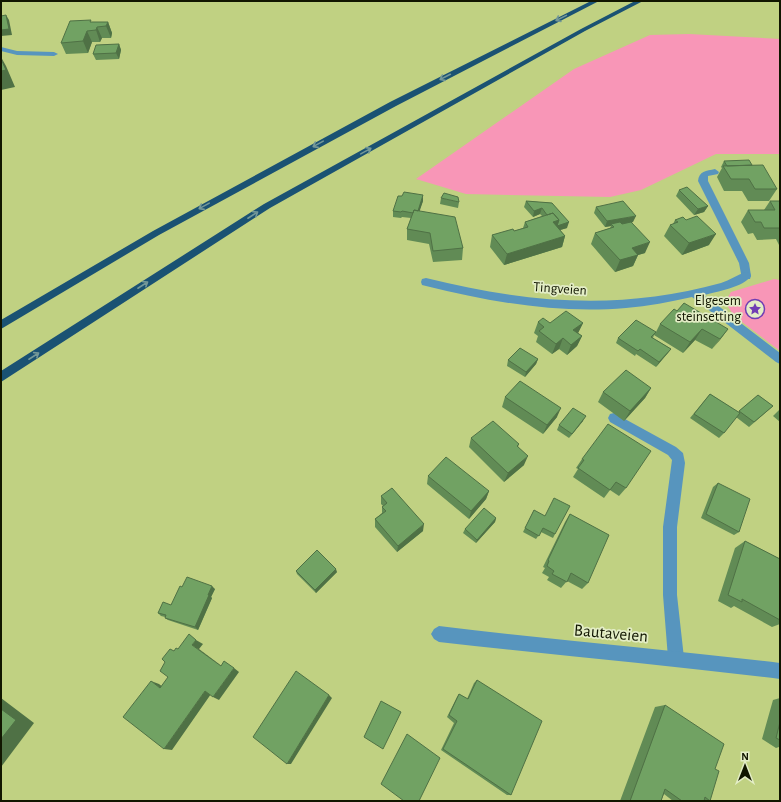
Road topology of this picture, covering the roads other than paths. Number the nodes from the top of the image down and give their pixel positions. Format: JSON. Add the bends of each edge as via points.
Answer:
{"nodes":[{"id":1,"x":596,"y":1,"type":"edge"},
{"id":2,"x":640,"y":1,"type":"edge"},
{"id":3,"x":1,"y":49,"type":"edge"},
{"id":4,"x":54,"y":54,"type":"dead end"},
{"id":5,"x":715,"y":172,"type":"dead end"},
{"id":6,"x":426,"y":282,"type":"dead end"},
{"id":7,"x":694,"y":293,"type":"junction"},
{"id":8,"x":1,"y":324,"type":"edge"},
{"id":9,"x":780,"y":359,"type":"edge"},
{"id":10,"x":1,"y":377,"type":"edge"},
{"id":11,"x":614,"y":418,"type":"dead end"},
{"id":12,"x":439,"y":634,"type":"dead end"},
{"id":13,"x":676,"y":658,"type":"junction"},
{"id":14,"x":780,"y":670,"type":"edge"}],
"edges":[{"from":1,"to":8,"type":"highway","one_way":true,"via":[[386,107],[156,233]]},
{"from":10,"to":2,"type":"highway","one_way":true,"via":[[267,206],[583,30]]},
{"from":3,"to":4,"type":"street","via":[[17,53]]},
{"from":5,"to":7,"type":"street","name":"Tingveien","via":[[705,174],[703,181],[744,263],[746,276],[718,288]]},
{"from":6,"to":7,"type":"street","name":"Tingveien","via":[[512,301],[577,307],[644,302]]},
{"from":7,"to":9,"type":"street"},
{"from":11,"to":13,"type":"street","via":[[678,457],[670,527],[670,595]]},
{"from":12,"to":13,"type":"street","name":"Bautaveien"},
{"from":13,"to":14,"type":"street","name":"Bautaveien"}]}
